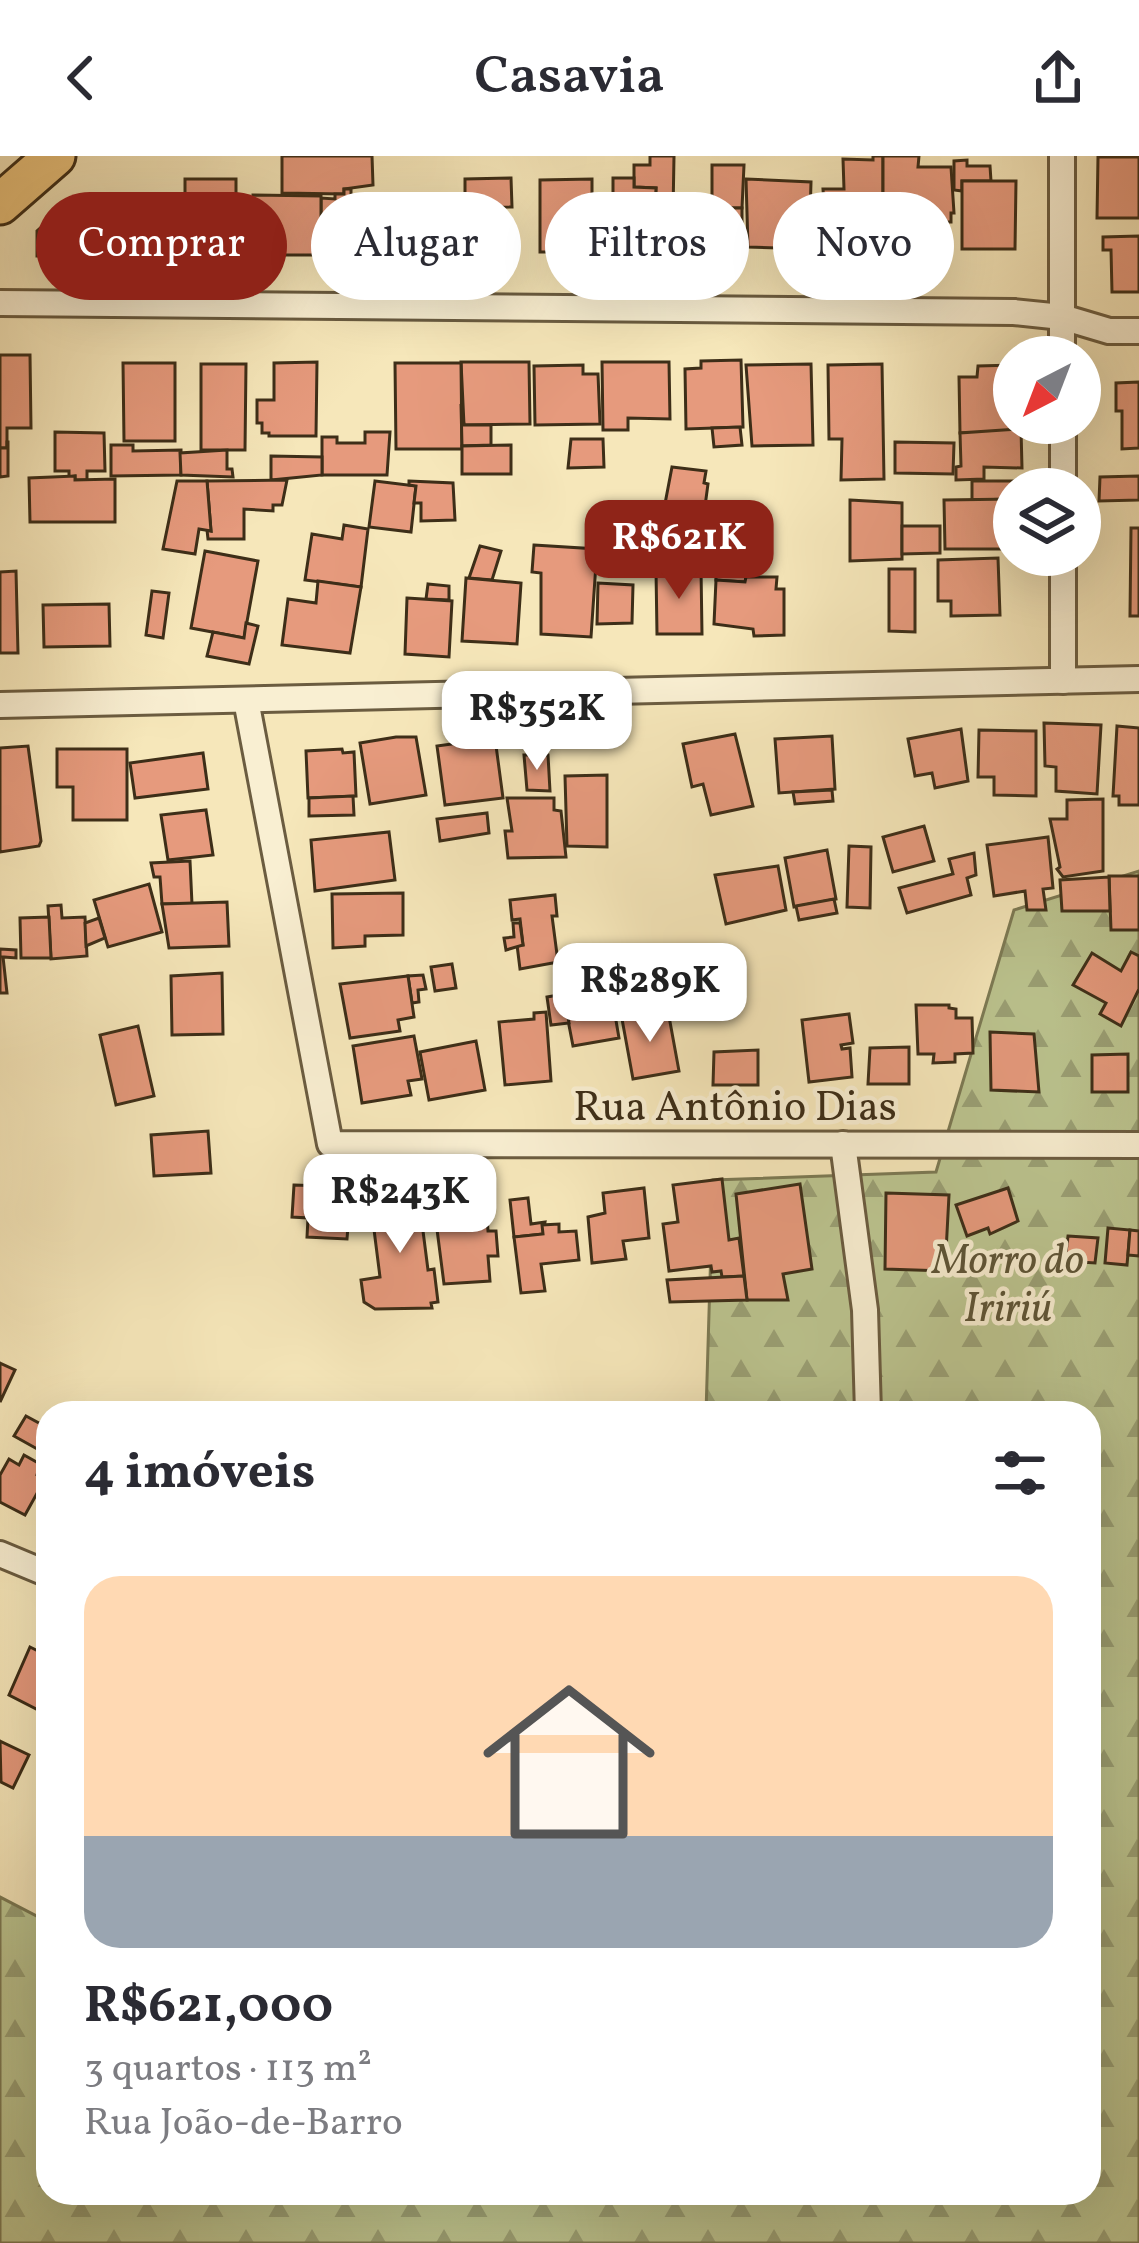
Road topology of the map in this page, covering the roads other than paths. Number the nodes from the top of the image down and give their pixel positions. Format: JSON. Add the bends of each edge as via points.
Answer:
{"nodes":[{"id":1,"x":55,"y":156,"type":"edge"},
{"id":2,"x":1062,"y":156,"type":"edge"},
{"id":3,"x":0,"y":204,"type":"edge"},
{"id":4,"x":0,"y":303,"type":"edge"},
{"id":5,"x":1062,"y":317,"type":"junction"},
{"id":6,"x":1139,"y":331,"type":"edge"},
{"id":7,"x":1062,"y":336,"type":"edge"},
{"id":8,"x":1063,"y":576,"type":"edge"},
{"id":9,"x":1139,"y":679,"type":"edge"},
{"id":10,"x":1063,"y":681,"type":"junction"},
{"id":11,"x":246,"y":700,"type":"junction"},
{"id":12,"x":0,"y":705,"type":"edge"},
{"id":13,"x":843,"y":1144,"type":"junction"},
{"id":14,"x":1139,"y":1144,"type":"edge"},
{"id":15,"x":868,"y":1401,"type":"edge"},
{"id":16,"x":0,"y":1554,"type":"edge"},
{"id":17,"x":36,"y":1569,"type":"edge"}],
"edges":[{"from":1,"to":3,"type":"main road"},
{"from":2,"to":5,"type":"street"},
{"from":4,"to":5,"type":"street"},
{"from":5,"to":6,"type":"street"},
{"from":5,"to":7,"type":"street"},
{"from":8,"to":10,"type":"street"},
{"from":9,"to":10,"type":"street"},
{"from":10,"to":11,"type":"street"},
{"from":11,"to":12,"type":"street"},
{"from":11,"to":13,"type":"street","name":"Rua Antônio Dias","via":[[330,1144]]},
{"from":13,"to":14,"type":"street","name":"Rua Antônio Dias"},
{"from":13,"to":15,"type":"street","via":[[865,1310]]},
{"from":16,"to":17,"type":"street"}]}
